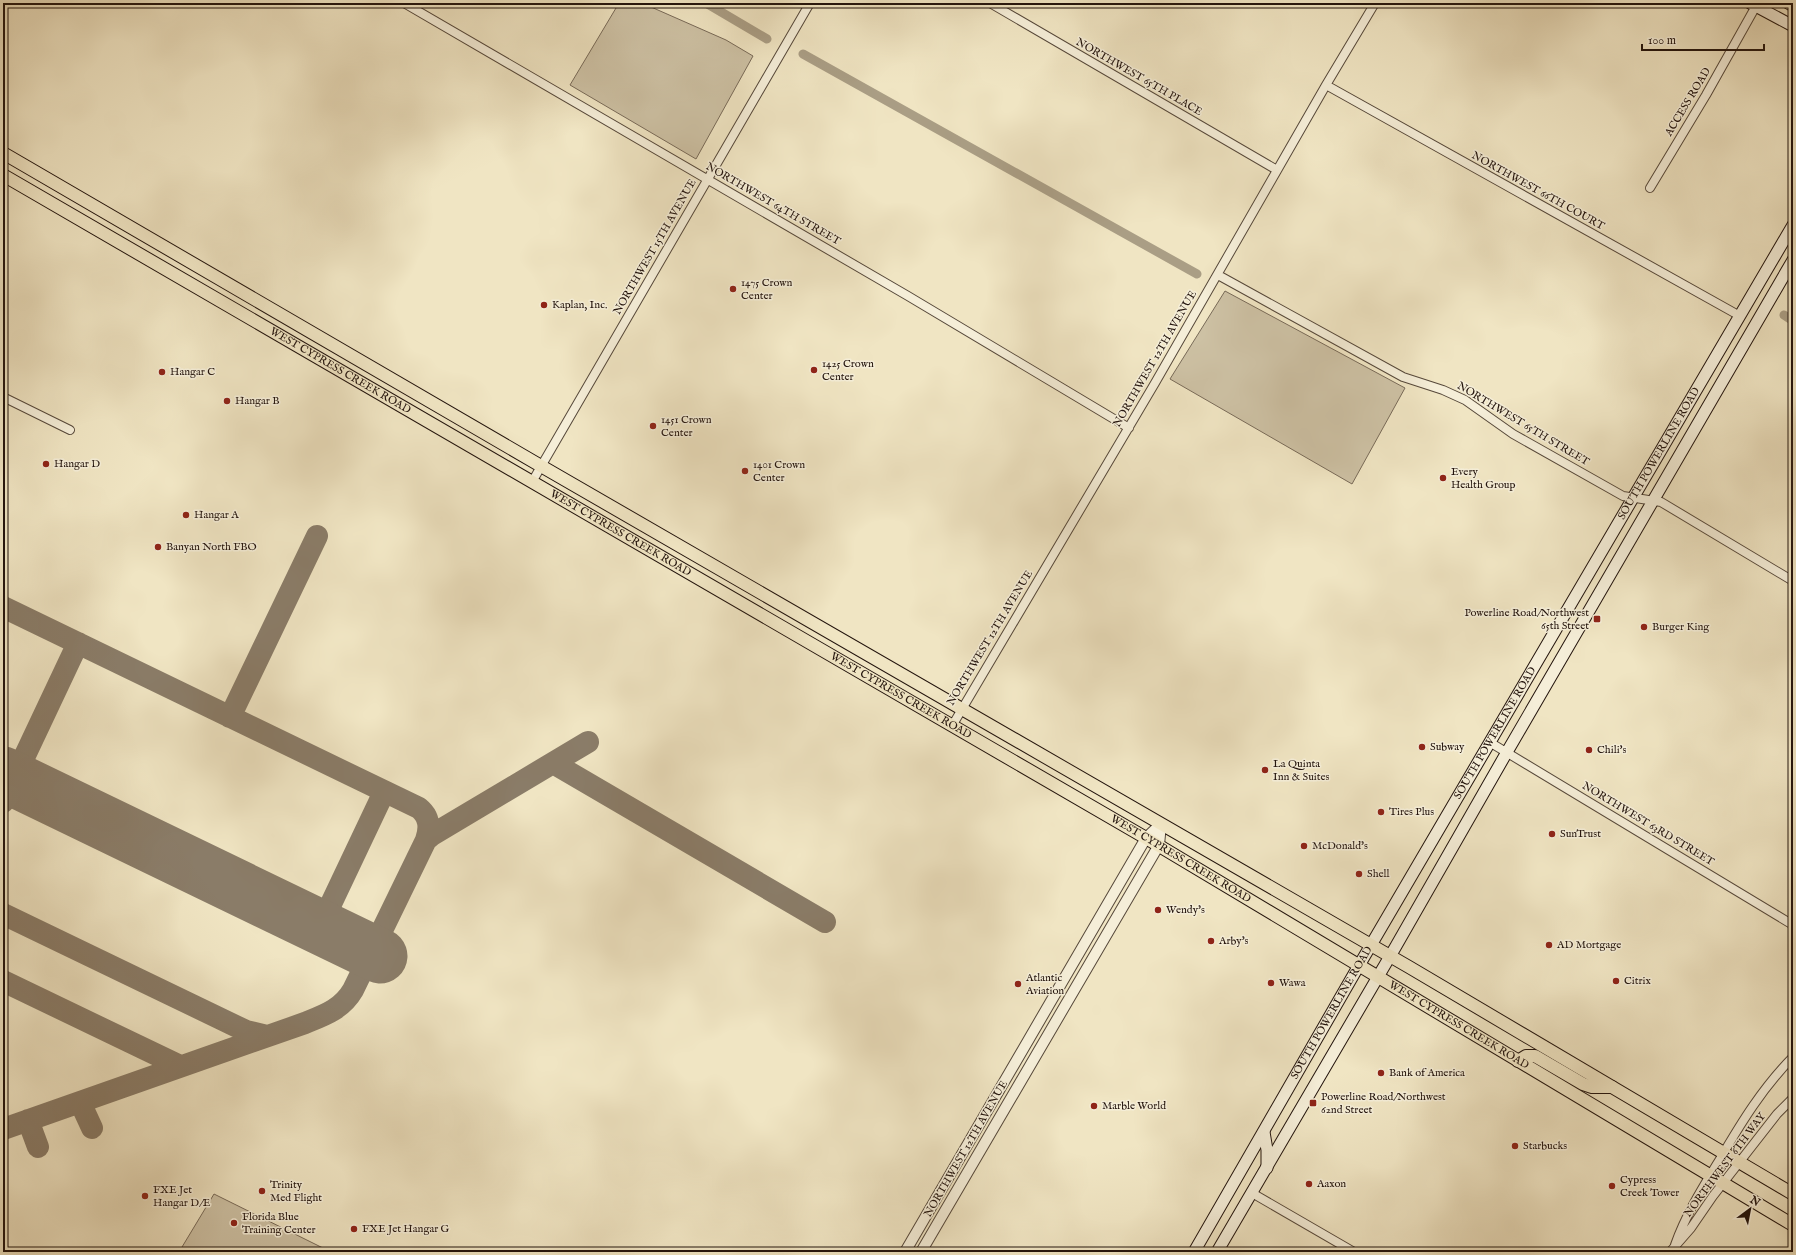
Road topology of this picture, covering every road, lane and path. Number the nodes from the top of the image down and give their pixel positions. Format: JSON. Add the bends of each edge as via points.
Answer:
{"nodes":[{"id":1,"x":404,"y":3,"type":"edge"},
{"id":2,"x":810,"y":3,"type":"edge"},
{"id":3,"x":990,"y":3,"type":"edge"},
{"id":4,"x":1375,"y":3,"type":"edge"},
{"id":5,"x":1788,"y":3,"type":"edge"},
{"id":6,"x":1753,"y":5,"type":"edge"},
{"id":7,"x":1793,"y":6,"type":"edge"},
{"id":8,"x":1793,"y":26,"type":"edge"},
{"id":9,"x":1326,"y":85,"type":"junction"},
{"id":10,"x":3,"y":153,"type":"edge"},
{"id":11,"x":1277,"y":170,"type":"junction"},
{"id":12,"x":3,"y":175,"type":"edge"},
{"id":13,"x":707,"y":179,"type":"junction"},
{"id":14,"x":1650,"y":188,"type":"dead end"},
{"id":15,"x":1793,"y":225,"type":"edge"},
{"id":16,"x":1793,"y":260,"type":"edge"},
{"id":17,"x":1218,"y":275,"type":"junction"},
{"id":18,"x":1740,"y":316,"type":"junction"},
{"id":19,"x":3,"y":398,"type":"edge"},
{"id":20,"x":1129,"y":428,"type":"junction"},
{"id":21,"x":70,"y":430,"type":"dead end"},
{"id":22,"x":541,"y":466,"type":"junction"},
{"id":23,"x":532,"y":482,"type":"junction"},
{"id":24,"x":1634,"y":498,"type":"junction"},
{"id":25,"x":1653,"y":501,"type":"junction"},
{"id":26,"x":695,"y":555,"type":"junction"},
{"id":27,"x":661,"y":557,"type":"junction"},
{"id":28,"x":1793,"y":580,"type":"edge"},
{"id":29,"x":962,"y":709,"type":"junction"},
{"id":30,"x":952,"y":726,"type":"junction"},
{"id":31,"x":1490,"y":743,"type":"junction"},
{"id":32,"x":1506,"y":752,"type":"junction"},
{"id":33,"x":1161,"y":824,"type":"junction"},
{"id":34,"x":1146,"y":838,"type":"junction"},
{"id":35,"x":1159,"y":845,"type":"junction"},
{"id":36,"x":1793,"y":925,"type":"edge"},
{"id":37,"x":1371,"y":946,"type":"junction"},
{"id":38,"x":1390,"y":956,"type":"junction"},
{"id":39,"x":1360,"y":965,"type":"junction"},
{"id":40,"x":1378,"y":977,"type":"junction"},
{"id":41,"x":1044,"y":1013,"type":"junction"},
{"id":42,"x":1056,"y":1019,"type":"junction"},
{"id":43,"x":1793,"y":1057,"type":"edge"},
{"id":44,"x":1518,"y":1061,"type":"junction"},
{"id":45,"x":1614,"y":1087,"type":"junction"},
{"id":46,"x":1793,"y":1098,"type":"edge"},
{"id":47,"x":1264,"y":1132,"type":"junction"},
{"id":48,"x":1724,"y":1152,"type":"junction"},
{"id":49,"x":1740,"y":1162,"type":"junction"},
{"id":50,"x":1267,"y":1168,"type":"junction"},
{"id":51,"x":1710,"y":1175,"type":"junction"},
{"id":52,"x":1723,"y":1184,"type":"junction"},
{"id":53,"x":1252,"y":1193,"type":"junction"},
{"id":54,"x":1793,"y":1194,"type":"edge"},
{"id":55,"x":1793,"y":1225,"type":"edge"},
{"id":56,"x":1197,"y":1249,"type":"edge"},
{"id":57,"x":1672,"y":1249,"type":"edge"},
{"id":58,"x":905,"y":1252,"type":"edge"},
{"id":59,"x":921,"y":1252,"type":"edge"},
{"id":60,"x":1216,"y":1252,"type":"edge"},
{"id":61,"x":1354,"y":1252,"type":"edge"}],
"edges":[{"from":1,"to":13,"type":"street","name":"NORTHWEST 64TH STREET"},
{"from":2,"to":13,"type":"street","name":"NORTHWEST 15TH AVENUE"},
{"from":3,"to":11,"type":"street","name":"NORTHWEST 65TH PLACE"},
{"from":4,"to":9,"type":"street","name":"NORTHWEST 12TH AVENUE"},
{"from":5,"to":7,"type":"main road"},
{"from":6,"to":8,"type":"main road"},
{"from":6,"to":14,"type":"street","name":"ACCESS ROAD","via":[[1706,95]]},
{"from":9,"to":11,"type":"street","name":"NORTHWEST 12TH AVENUE"},
{"from":9,"to":18,"type":"street","name":"NORTHWEST 66TH COURT"},
{"from":10,"to":22,"type":"main road","name":"WEST CYPRESS CREEK ROAD"},
{"from":11,"to":17,"type":"street","name":"NORTHWEST 12TH AVENUE"},
{"from":12,"to":23,"type":"main road","name":"WEST CYPRESS CREEK ROAD"},
{"from":13,"to":20,"type":"street","name":"NORTHWEST 64TH STREET"},
{"from":13,"to":22,"type":"street","name":"NORTHWEST 15TH AVENUE"},
{"from":15,"to":18,"type":"main road","name":"SOUTH POWERLINE ROAD"},
{"from":16,"to":25,"type":"main road","name":"SOUTH POWERLINE ROAD"},
{"from":17,"to":20,"type":"street","name":"NORTHWEST 12TH AVENUE"},
{"from":17,"to":24,"type":"street","name":"NORTHWEST 65TH STREET","via":[[1403,377],[1465,400],[1513,434],[1623,496]]},
{"from":18,"to":24,"type":"main road","name":"SOUTH POWERLINE ROAD"},
{"from":19,"to":21,"type":"street"},
{"from":20,"to":29,"type":"street","name":"NORTHWEST 12TH AVENUE"},
{"from":22,"to":23,"type":"street","name":"NORTHWEST 15TH AVENUE"},
{"from":22,"to":26,"type":"main road","name":"WEST CYPRESS CREEK ROAD"},
{"from":23,"to":27,"type":"main road","name":"WEST CYPRESS CREEK ROAD"},
{"from":24,"to":25,"type":"street","name":"NORTHWEST 65TH STREET"},
{"from":24,"to":31,"type":"main road","name":"SOUTH POWERLINE ROAD"},
{"from":25,"to":28,"type":"street","name":"NORTHWEST 65TH STREET","via":[[1661,502]]},
{"from":25,"to":32,"type":"main road","name":"SOUTH POWERLINE ROAD"},
{"from":26,"to":27,"type":"main road","via":[[677,551]]},
{"from":26,"to":29,"type":"main road","name":"WEST CYPRESS CREEK ROAD"},
{"from":27,"to":30,"type":"main road","name":"WEST CYPRESS CREEK ROAD"},
{"from":29,"to":30,"type":"street","name":"NORTHWEST 12TH AVENUE"},
{"from":29,"to":33,"type":"main road","name":"WEST CYPRESS CREEK ROAD"},
{"from":30,"to":34,"type":"main road","name":"WEST CYPRESS CREEK ROAD"},
{"from":31,"to":32,"type":"street","name":"NORTHWEST 63RD STREET"},
{"from":31,"to":37,"type":"main road","name":"SOUTH POWERLINE ROAD"},
{"from":32,"to":36,"type":"street","name":"NORTHWEST 63RD STREET"},
{"from":32,"to":38,"type":"main road","name":"SOUTH POWERLINE ROAD"},
{"from":33,"to":34,"type":"street","name":"NORTHWEST 12TH AVENUE"},
{"from":33,"to":35,"type":"street"},
{"from":33,"to":37,"type":"main road","name":"WEST CYPRESS CREEK ROAD"},
{"from":34,"to":35,"type":"main road","name":"WEST CYPRESS CREEK ROAD"},
{"from":34,"to":41,"type":"street","name":"NORTHWEST 12TH AVENUE"},
{"from":35,"to":39,"type":"main road","name":"WEST CYPRESS CREEK ROAD"},
{"from":35,"to":42,"type":"street","name":"NORTHWEST 12TH AVENUE"},
{"from":37,"to":38,"type":"main road","name":"WEST CYPRESS CREEK ROAD"},
{"from":37,"to":39,"type":"main road","name":"SOUTH POWERLINE ROAD"},
{"from":38,"to":40,"type":"main road","name":"SOUTH POWERLINE ROAD"},
{"from":38,"to":45,"type":"main road","name":"WEST CYPRESS CREEK ROAD"},
{"from":39,"to":40,"type":"main road","name":"WEST CYPRESS CREEK ROAD"},
{"from":39,"to":47,"type":"main road","name":"SOUTH POWERLINE ROAD"},
{"from":40,"to":44,"type":"main road","name":"WEST CYPRESS CREEK ROAD"},
{"from":40,"to":50,"type":"main road","name":"SOUTH POWERLINE ROAD"},
{"from":41,"to":42,"type":"street"},
{"from":41,"to":58,"type":"street","name":"NORTHWEST 12TH AVENUE"},
{"from":42,"to":59,"type":"street","name":"NORTHWEST 12TH AVENUE"},
{"from":43,"to":48,"type":"street","name":"NORTHWEST 6TH WAY","via":[[1765,1089]]},
{"from":44,"to":45,"type":"main road","via":[[1526,1056],[1535,1056],[1583,1084],[1592,1087]]},
{"from":44,"to":51,"type":"main road","name":"WEST CYPRESS CREEK ROAD"},
{"from":45,"to":48,"type":"main road","name":"WEST CYPRESS CREEK ROAD"},
{"from":46,"to":49,"type":"street","name":"NORTHWEST 6TH WAY","via":[[1777,1114]]},
{"from":47,"to":50,"type":"main road"},
{"from":47,"to":56,"type":"main road","name":"SOUTH POWERLINE ROAD"},
{"from":48,"to":49,"type":"main road","name":"WEST CYPRESS CREEK ROAD"},
{"from":48,"to":51,"type":"street","name":"NORTHWEST 6TH WAY"},
{"from":49,"to":52,"type":"street","name":"NORTHWEST 6TH WAY"},
{"from":49,"to":54,"type":"main road","name":"WEST CYPRESS CREEK ROAD"},
{"from":50,"to":53,"type":"main road","name":"SOUTH POWERLINE ROAD"},
{"from":51,"to":52,"type":"main road","name":"WEST CYPRESS CREEK ROAD"},
{"from":51,"to":57,"type":"street","name":"NORTHWEST 6TH WAY","via":[[1683,1223]]},
{"from":52,"to":55,"type":"main road","name":"WEST CYPRESS CREEK ROAD"},
{"from":52,"to":57,"type":"street","name":"NORTHWEST 6TH WAY"},
{"from":53,"to":60,"type":"main road","name":"SOUTH POWERLINE ROAD"},
{"from":53,"to":61,"type":"street"}]}
